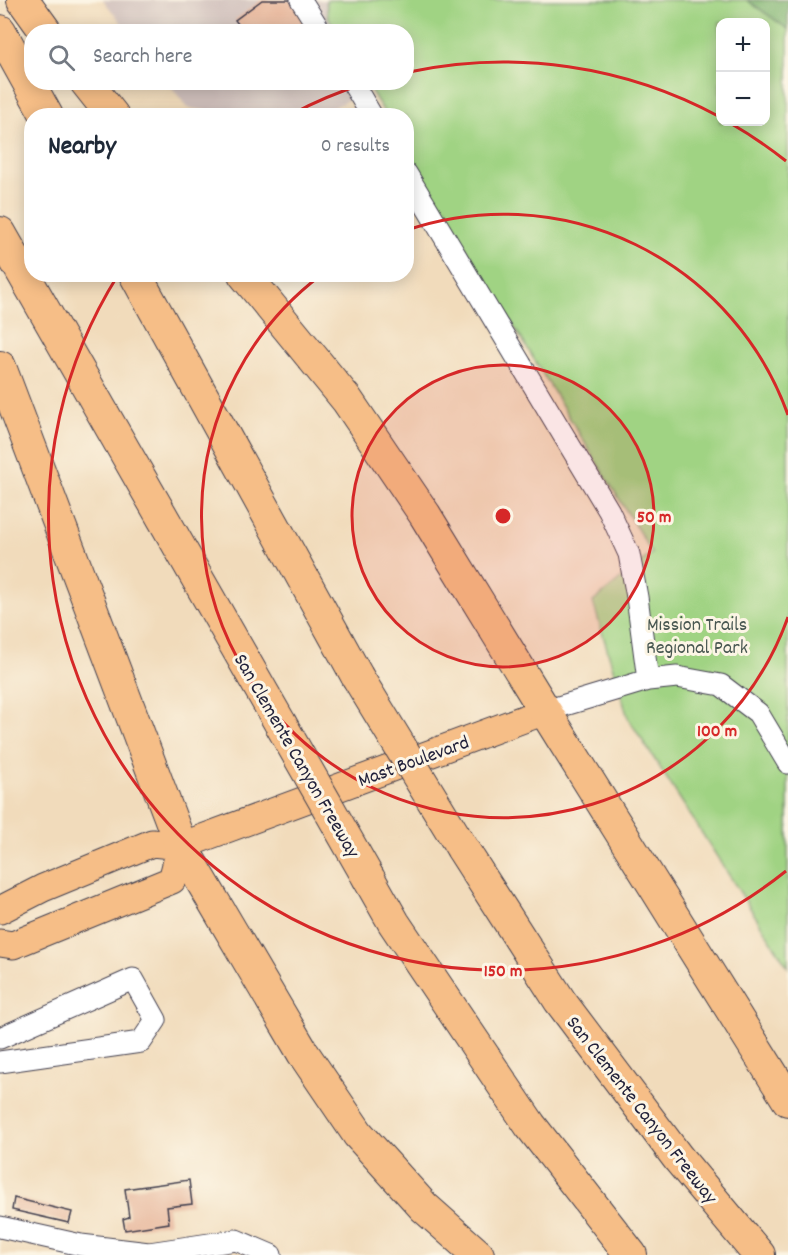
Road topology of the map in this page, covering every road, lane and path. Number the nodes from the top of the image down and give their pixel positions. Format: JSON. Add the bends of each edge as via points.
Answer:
{"nodes":[{"id":1,"x":23,"y":0,"type":"edge"},
{"id":2,"x":301,"y":0,"type":"edge"},
{"id":3,"x":40,"y":24,"type":"edge"},
{"id":4,"x":316,"y":24,"type":"edge"},
{"id":5,"x":0,"y":31,"type":"edge"},
{"id":6,"x":24,"y":74,"type":"edge"},
{"id":7,"x":33,"y":90,"type":"edge"},
{"id":8,"x":92,"y":90,"type":"edge"},
{"id":9,"x":357,"y":90,"type":"edge"},
{"id":10,"x":43,"y":108,"type":"edge"},
{"id":11,"x":107,"y":108,"type":"edge"},
{"id":12,"x":367,"y":108,"type":"edge"},
{"id":13,"x":414,"y":186,"type":"edge"},
{"id":14,"x":0,"y":233,"type":"edge"},
{"id":15,"x":24,"y":275,"type":"edge"},
{"id":16,"x":28,"y":282,"type":"edge"},
{"id":17,"x":139,"y":282,"type":"edge"},
{"id":18,"x":251,"y":282,"type":"edge"},
{"id":19,"x":0,"y":367,"type":"edge"},
{"id":20,"x":648,"y":680,"type":"junction"},
{"id":21,"x":545,"y":711,"type":"junction"},
{"id":22,"x":788,"y":763,"type":"edge"},
{"id":23,"x":181,"y":846,"type":"junction"},
{"id":24,"x":0,"y":910,"type":"edge"},
{"id":25,"x":0,"y":943,"type":"edge"},
{"id":26,"x":0,"y":1038,"type":"edge"},
{"id":27,"x":0,"y":1062,"type":"edge"},
{"id":28,"x":788,"y":1100,"type":"edge"},
{"id":29,"x":0,"y":1227,"type":"edge"},
{"id":30,"x":271,"y":1255,"type":"edge"},
{"id":31,"x":478,"y":1255,"type":"edge"},
{"id":32,"x":631,"y":1255,"type":"edge"},
{"id":33,"x":759,"y":1255,"type":"edge"}],
"edges":[{"from":1,"to":3,"type":"highway"},
{"from":2,"to":4,"type":"lane"},
{"from":5,"to":6,"type":"highway"},
{"from":7,"to":10,"type":"highway"},
{"from":8,"to":11,"type":"highway"},
{"from":9,"to":12,"type":"lane"},
{"from":13,"to":20,"type":"lane","via":[[609,511],[629,555]]},
{"from":14,"to":15,"type":"highway","name":"San Clemente Canyon Freeway","bridge":true},
{"from":16,"to":32,"type":"highway","name":"San Clemente Canyon Freeway","bridge":true,"via":[[394,923],[530,1125]]},
{"from":17,"to":33,"type":"highway","name":"San Clemente Canyon Freeway","bridge":true,"via":[[357,676],[462,848],[560,1001],[678,1158]]},
{"from":18,"to":21,"type":"highway","via":[[347,400],[425,515]]},
{"from":19,"to":23,"type":"highway"},
{"from":20,"to":21,"type":"lane"},
{"from":20,"to":22,"type":"lane","via":[[677,677],[721,685],[758,713]]},
{"from":21,"to":23,"type":"main road","name":"Mast Boulevard"},
{"from":21,"to":28,"type":"highway"},
{"from":23,"to":24,"type":"main road","name":"Mast Boulevard","via":[[152,843],[53,883]]},
{"from":23,"to":25,"type":"main road","via":[[172,880],[13,945]]},
{"from":23,"to":31,"type":"highway","via":[[303,1053],[358,1134],[424,1207]]},
{"from":26,"to":27,"type":"lane","via":[[133,979],[156,1020],[141,1042]]},
{"from":29,"to":30,"type":"lane","via":[[81,1245],[149,1253],[236,1240]]}]}
